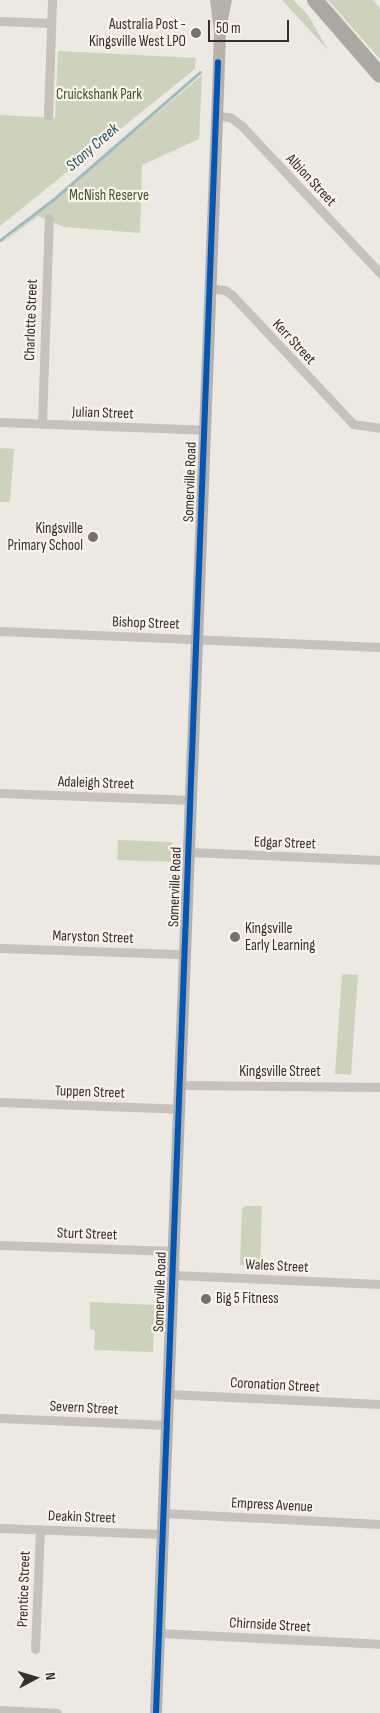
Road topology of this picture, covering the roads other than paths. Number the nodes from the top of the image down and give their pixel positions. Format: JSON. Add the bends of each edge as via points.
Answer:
{"nodes":[{"id":1,"x":52,"y":0,"type":"edge"},
{"id":2,"x":216,"y":0,"type":"edge"},
{"id":3,"x":226,"y":0,"type":"edge"},
{"id":4,"x":315,"y":0,"type":"edge"},
{"id":5,"x":0,"y":21,"type":"edge"},
{"id":6,"x":51,"y":23,"type":"junction"},
{"id":7,"x":220,"y":32,"type":"junction"},
{"id":8,"x":380,"y":75,"type":"edge"},
{"id":9,"x":48,"y":116,"type":"dead end"},
{"id":10,"x":217,"y":116,"type":"junction"},
{"id":11,"x":48,"y":218,"type":"dead end"},
{"id":12,"x":380,"y":273,"type":"edge"},
{"id":13,"x":210,"y":288,"type":"junction"},
{"id":14,"x":0,"y":422,"type":"edge"},
{"id":15,"x":42,"y":424,"type":"junction"},
{"id":16,"x":380,"y":428,"type":"edge"},
{"id":17,"x":205,"y":430,"type":"junction"},
{"id":18,"x":0,"y":631,"type":"edge"},
{"id":19,"x":197,"y":639,"type":"junction"},
{"id":20,"x":380,"y":647,"type":"edge"},
{"id":21,"x":0,"y":793,"type":"edge"},
{"id":22,"x":191,"y":800,"type":"junction"},
{"id":23,"x":189,"y":852,"type":"junction"},
{"id":24,"x":380,"y":860,"type":"edge"},
{"id":25,"x":0,"y":948,"type":"edge"},
{"id":26,"x":185,"y":954,"type":"junction"},
{"id":27,"x":180,"y":1085,"type":"junction"},
{"id":28,"x":380,"y":1087,"type":"edge"},
{"id":29,"x":0,"y":1102,"type":"edge"},
{"id":30,"x":179,"y":1109,"type":"junction"},
{"id":31,"x":0,"y":1244,"type":"edge"},
{"id":32,"x":174,"y":1251,"type":"junction"},
{"id":33,"x":173,"y":1275,"type":"junction"},
{"id":34,"x":380,"y":1284,"type":"edge"},
{"id":35,"x":168,"y":1394,"type":"junction"},
{"id":36,"x":380,"y":1404,"type":"edge"},
{"id":37,"x":0,"y":1418,"type":"edge"},
{"id":38,"x":167,"y":1425,"type":"junction"},
{"id":39,"x":163,"y":1513,"type":"junction"},
{"id":40,"x":380,"y":1524,"type":"edge"},
{"id":41,"x":0,"y":1528,"type":"edge"},
{"id":42,"x":40,"y":1529,"type":"junction"},
{"id":43,"x":163,"y":1534,"type":"junction"},
{"id":44,"x":159,"y":1633,"type":"junction"},
{"id":45,"x":380,"y":1644,"type":"edge"},
{"id":46,"x":35,"y":1649,"type":"dead end"},
{"id":47,"x":0,"y":1710,"type":"edge"},
{"id":48,"x":57,"y":1713,"type":"edge"},
{"id":49,"x":156,"y":1713,"type":"edge"}],
"edges":[{"from":1,"to":6,"type":"street"},
{"from":2,"to":7,"type":"main road","name":"Somerville Road"},
{"from":3,"to":7,"type":"main road","name":"Somerville Road"},
{"from":4,"to":8,"type":"highway"},
{"from":5,"to":6,"type":"street"},
{"from":6,"to":9,"type":"street"},
{"from":7,"to":10,"type":"main road","name":"Somerville Road"},
{"from":10,"to":12,"type":"street","name":"Albion Street","via":[[230,117],[242,126]]},
{"from":10,"to":13,"type":"main road","name":"Somerville Road"},
{"from":11,"to":15,"type":"street","name":"Charlotte Street"},
{"from":13,"to":16,"type":"street","name":"Kerr Street","via":[[225,290],[232,295],[353,424]]},
{"from":13,"to":17,"type":"main road","name":"Somerville Road"},
{"from":14,"to":15,"type":"street","name":"Julian Street"},
{"from":15,"to":17,"type":"street","name":"Julian Street"},
{"from":17,"to":19,"type":"main road","name":"Somerville Road"},
{"from":18,"to":19,"type":"street","name":"Bishop Street"},
{"from":19,"to":20,"type":"street","name":"Bishop Street"},
{"from":19,"to":22,"type":"main road","name":"Somerville Road"},
{"from":21,"to":22,"type":"street","name":"Adaleigh Street"},
{"from":22,"to":23,"type":"main road","name":"Somerville Road"},
{"from":23,"to":24,"type":"street","name":"Edgar Street"},
{"from":23,"to":26,"type":"main road","name":"Somerville Road"},
{"from":25,"to":26,"type":"street","name":"Maryston Street"},
{"from":26,"to":27,"type":"main road","name":"Somerville Road"},
{"from":27,"to":28,"type":"street","name":"Kingsville Street"},
{"from":27,"to":30,"type":"main road","name":"Somerville Road"},
{"from":29,"to":30,"type":"street","name":"Tuppen Street"},
{"from":30,"to":32,"type":"main road","name":"Somerville Road"},
{"from":31,"to":32,"type":"street","name":"Sturt Street"},
{"from":32,"to":33,"type":"main road","name":"Somerville Road"},
{"from":33,"to":34,"type":"street","name":"Wales Street"},
{"from":33,"to":35,"type":"main road","name":"Somerville Road"},
{"from":35,"to":36,"type":"street","name":"Coronation Street"},
{"from":35,"to":38,"type":"main road","name":"Somerville Road"},
{"from":37,"to":38,"type":"street","name":"Severn Street"},
{"from":38,"to":39,"type":"main road","name":"Somerville Road"},
{"from":39,"to":40,"type":"street","name":"Empress Avenue"},
{"from":39,"to":43,"type":"main road","name":"Somerville Road"},
{"from":41,"to":42,"type":"street","name":"Deakin Street"},
{"from":42,"to":43,"type":"street","name":"Deakin Street"},
{"from":42,"to":46,"type":"street","name":"Prentice Street"},
{"from":43,"to":44,"type":"main road","name":"Somerville Road"},
{"from":44,"to":45,"type":"street","name":"Chirnside Street"},
{"from":44,"to":49,"type":"main road","name":"Somerville Road"},
{"from":47,"to":48,"type":"street"}]}
